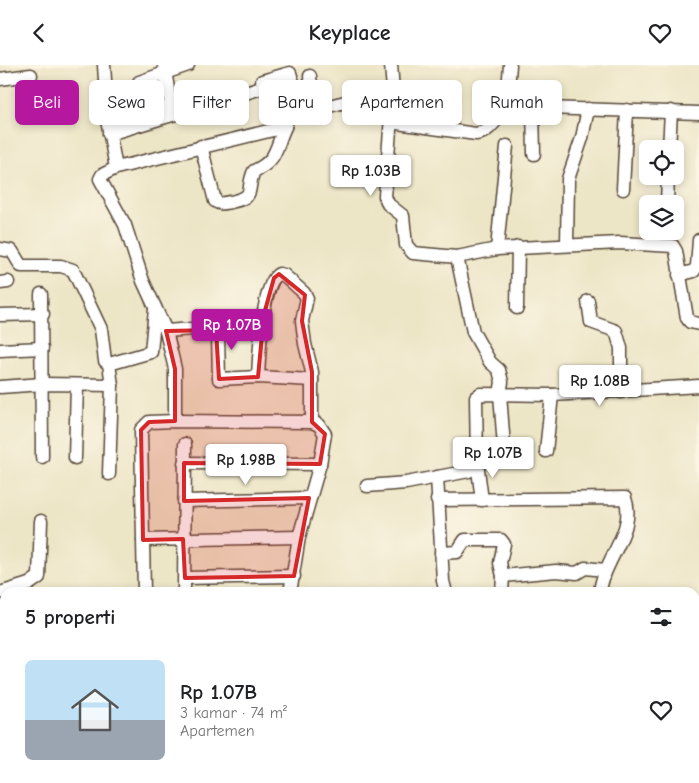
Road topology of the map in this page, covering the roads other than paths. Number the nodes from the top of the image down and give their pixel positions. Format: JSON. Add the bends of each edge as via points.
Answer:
{"nodes":[{"id":1,"x":104,"y":65,"type":"edge"},
{"id":2,"x":188,"y":65,"type":"edge"},
{"id":3,"x":391,"y":65,"type":"edge"},
{"id":4,"x":510,"y":65,"type":"edge"},
{"id":5,"x":165,"y":68,"type":"edge"},
{"id":6,"x":31,"y":75,"type":"dead end"},
{"id":7,"x":310,"y":76,"type":"dead end"},
{"id":8,"x":0,"y":79,"type":"edge"},
{"id":9,"x":143,"y":80,"type":"edge"},
{"id":10,"x":265,"y":80,"type":"edge"},
{"id":11,"x":294,"y":80,"type":"edge"},
{"id":12,"x":309,"y":80,"type":"edge"},
{"id":13,"x":393,"y":80,"type":"edge"},
{"id":14,"x":509,"y":80,"type":"edge"},
{"id":15,"x":259,"y":82,"type":"edge"},
{"id":16,"x":259,"y":88,"type":"edge"},
{"id":17,"x":171,"y":106,"type":"junction"},
{"id":18,"x":562,"y":108,"type":"edge"},
{"id":19,"x":588,"y":109,"type":"junction"},
{"id":20,"x":627,"y":110,"type":"junction"},
{"id":21,"x":671,"y":111,"type":"junction"},
{"id":22,"x":699,"y":113,"type":"edge"},
{"id":23,"x":273,"y":125,"type":"edge"},
{"id":24,"x":286,"y":125,"type":"edge"},
{"id":25,"x":390,"y":125,"type":"edge"},
{"id":26,"x":415,"y":125,"type":"edge"},
{"id":27,"x":493,"y":125,"type":"edge"},
{"id":28,"x":532,"y":125,"type":"edge"},
{"id":29,"x":108,"y":129,"type":"junction"},
{"id":30,"x":670,"y":140,"type":"edge"},
{"id":31,"x":201,"y":146,"type":"junction"},
{"id":32,"x":507,"y":146,"type":"dead end"},
{"id":33,"x":534,"y":154,"type":"dead end"},
{"id":34,"x":109,"y":171,"type":"junction"},
{"id":35,"x":623,"y":189,"type":"dead end"},
{"id":36,"x":699,"y":241,"type":"edge"},
{"id":37,"x":567,"y":245,"type":"junction"},
{"id":38,"x":518,"y":247,"type":"junction"},
{"id":39,"x":0,"y":249,"type":"edge"},
{"id":40,"x":497,"y":249,"type":"junction"},
{"id":41,"x":457,"y":257,"type":"junction"},
{"id":42,"x":679,"y":275,"type":"junction"},
{"id":43,"x":41,"y":294,"type":"dead end"},
{"id":44,"x":588,"y":301,"type":"dead end"},
{"id":45,"x":155,"y":306,"type":"junction"},
{"id":46,"x":517,"y":308,"type":"dead end"},
{"id":47,"x":43,"y":314,"type":"junction"},
{"id":48,"x":0,"y":315,"type":"edge"},
{"id":49,"x":699,"y":324,"type":"edge"},
{"id":50,"x":166,"y":331,"type":"junction"},
{"id":51,"x":42,"y":348,"type":"junction"},
{"id":52,"x":0,"y":350,"type":"edge"},
{"id":53,"x":110,"y":364,"type":"junction"},
{"id":54,"x":258,"y":377,"type":"junction"},
{"id":55,"x":312,"y":380,"type":"junction"},
{"id":56,"x":43,"y":384,"type":"junction"},
{"id":57,"x":77,"y":385,"type":"junction"},
{"id":58,"x":112,"y":385,"type":"junction"},
{"id":59,"x":0,"y":387,"type":"edge"},
{"id":60,"x":699,"y":387,"type":"edge"},
{"id":61,"x":621,"y":392,"type":"junction"},
{"id":62,"x":500,"y":394,"type":"junction"},
{"id":63,"x":552,"y":395,"type":"junction"},
{"id":64,"x":175,"y":421,"type":"junction"},
{"id":65,"x":312,"y":422,"type":"junction"},
{"id":66,"x":185,"y":445,"type":"dead end"},
{"id":67,"x":524,"y":447,"type":"dead end"},
{"id":68,"x":546,"y":451,"type":"dead end"},
{"id":69,"x":42,"y":457,"type":"dead end"},
{"id":70,"x":75,"y":458,"type":"dead end"},
{"id":71,"x":184,"y":463,"type":"junction"},
{"id":72,"x":477,"y":463,"type":"junction"},
{"id":73,"x":320,"y":464,"type":"junction"},
{"id":74,"x":110,"y":474,"type":"dead end"},
{"id":75,"x":437,"y":477,"type":"junction"},
{"id":76,"x":368,"y":486,"type":"dead end"},
{"id":77,"x":309,"y":498,"type":"junction"},
{"id":78,"x":437,"y":500,"type":"junction"},
{"id":79,"x":482,"y":500,"type":"junction"},
{"id":80,"x":184,"y":501,"type":"junction"},
{"id":81,"x":41,"y":521,"type":"dead end"},
{"id":82,"x":300,"y":537,"type":"junction"},
{"id":83,"x":183,"y":539,"type":"junction"},
{"id":84,"x":143,"y":540,"type":"junction"},
{"id":85,"x":441,"y":553,"type":"junction"},
{"id":86,"x":605,"y":570,"type":"junction"},
{"id":87,"x":294,"y":576,"type":"junction"},
{"id":88,"x":503,"y":576,"type":"junction"},
{"id":89,"x":184,"y":578,"type":"junction"},
{"id":90,"x":19,"y":587,"type":"edge"},
{"id":91,"x":144,"y":587,"type":"edge"},
{"id":92,"x":184,"y":587,"type":"edge"},
{"id":93,"x":291,"y":587,"type":"edge"},
{"id":94,"x":444,"y":587,"type":"edge"},
{"id":95,"x":502,"y":587,"type":"edge"},
{"id":96,"x":600,"y":587,"type":"edge"}],
"edges":[{"from":1,"to":29,"type":"street"},
{"from":2,"to":5,"type":"street"},
{"from":3,"to":13,"type":"street"},
{"from":4,"to":14,"type":"street"},
{"from":5,"to":9,"type":"street"},
{"from":5,"to":17,"type":"street"},
{"from":6,"to":8,"type":"street"},
{"from":7,"to":12,"type":"street"},
{"from":10,"to":11,"type":"street","via":[[290,73]]},
{"from":15,"to":17,"type":"street"},
{"from":16,"to":29,"type":"street"},
{"from":17,"to":29,"type":"street"},
{"from":18,"to":19,"type":"street"},
{"from":19,"to":20,"type":"street"},
{"from":19,"to":37,"type":"street","via":[[568,179]]},
{"from":20,"to":21,"type":"street"},
{"from":20,"to":35,"type":"street"},
{"from":21,"to":22,"type":"street"},
{"from":21,"to":30,"type":"street"},
{"from":23,"to":31,"type":"street"},
{"from":24,"to":31,"type":"street","via":[[274,157],[254,171],[250,193],[240,200],[215,201]]},
{"from":25,"to":41,"type":"street","via":[[385,196],[388,204],[403,216],[406,245],[413,253]]},
{"from":26,"to":27,"type":"street","via":[[481,133]]},
{"from":28,"to":33,"type":"street"},
{"from":29,"to":34,"type":"street"},
{"from":31,"to":34,"type":"street"},
{"from":32,"to":40,"type":"street"},
{"from":34,"to":45,"type":"street","via":[[100,181],[124,225]]},
{"from":36,"to":42,"type":"street","via":[[697,266],[694,271]]},
{"from":37,"to":38,"type":"street"},
{"from":37,"to":42,"type":"street","via":[[673,246]]},
{"from":38,"to":40,"type":"street"},
{"from":38,"to":46,"type":"street"},
{"from":39,"to":53,"type":"street","via":[[12,251],[21,266],[61,266],[73,270],[101,329],[105,361]]},
{"from":40,"to":41,"type":"street"},
{"from":41,"to":62,"type":"street","via":[[473,332],[499,371],[502,382]]},
{"from":42,"to":49,"type":"street","via":[[687,318]]},
{"from":43,"to":47,"type":"street"},
{"from":44,"to":61,"type":"street","via":[[591,322],[616,331],[621,348]]},
{"from":45,"to":50,"type":"street"},
{"from":45,"to":53,"type":"street","via":[[151,352]]},
{"from":47,"to":48,"type":"street"},
{"from":47,"to":51,"type":"street"},
{"from":50,"to":54,"type":"street","via":[[216,330],[219,385]]},
{"from":50,"to":64,"type":"street","via":[[175,369]]},
{"from":51,"to":52,"type":"street"},
{"from":51,"to":56,"type":"street"},
{"from":53,"to":58,"type":"street"},
{"from":54,"to":55,"type":"street"},
{"from":54,"to":55,"type":"street","via":[[264,314],[274,278],[279,274],[306,295],[302,321]]},
{"from":55,"to":65,"type":"street"},
{"from":56,"to":57,"type":"street"},
{"from":56,"to":59,"type":"street"},
{"from":56,"to":69,"type":"street"},
{"from":57,"to":58,"type":"street"},
{"from":57,"to":70,"type":"street"},
{"from":58,"to":74,"type":"street"},
{"from":60,"to":61,"type":"street"},
{"from":61,"to":63,"type":"street"},
{"from":62,"to":63,"type":"street"},
{"from":62,"to":67,"type":"street","via":[[504,447]]},
{"from":62,"to":72,"type":"street","via":[[476,397]]},
{"from":63,"to":68,"type":"street"},
{"from":64,"to":65,"type":"street"},
{"from":64,"to":84,"type":"street","via":[[149,422],[141,430]]},
{"from":65,"to":73,"type":"street","via":[[319,425],[325,434]]},
{"from":66,"to":71,"type":"street"},
{"from":71,"to":73,"type":"street"},
{"from":71,"to":80,"type":"street"},
{"from":72,"to":75,"type":"street","via":[[469,471]]},
{"from":72,"to":79,"type":"street"},
{"from":73,"to":77,"type":"street"},
{"from":75,"to":76,"type":"street"},
{"from":75,"to":78,"type":"street"},
{"from":77,"to":80,"type":"street"},
{"from":77,"to":82,"type":"street"},
{"from":78,"to":79,"type":"street"},
{"from":78,"to":85,"type":"street"},
{"from":79,"to":86,"type":"street","via":[[625,498],[625,525]]},
{"from":80,"to":83,"type":"street"},
{"from":81,"to":90,"type":"street","via":[[39,577]]},
{"from":82,"to":83,"type":"street"},
{"from":82,"to":87,"type":"street"},
{"from":83,"to":84,"type":"street"},
{"from":83,"to":89,"type":"street"},
{"from":84,"to":91,"type":"street"},
{"from":85,"to":88,"type":"street","via":[[457,552],[465,540],[501,541],[504,544],[500,563]]},
{"from":85,"to":94,"type":"street"},
{"from":86,"to":88,"type":"street","via":[[585,568],[577,573],[556,571]]},
{"from":86,"to":96,"type":"street"},
{"from":87,"to":89,"type":"street"},
{"from":87,"to":93,"type":"street"},
{"from":88,"to":95,"type":"street"},
{"from":89,"to":92,"type":"street"}]}
